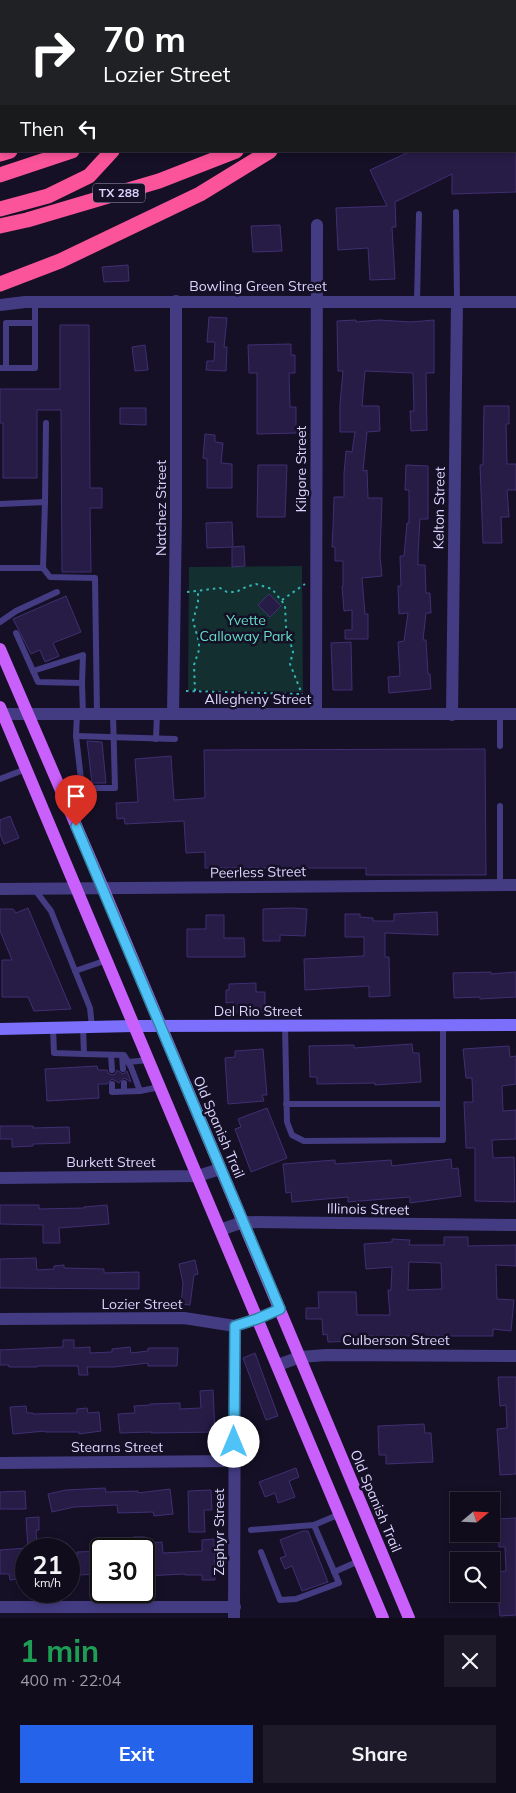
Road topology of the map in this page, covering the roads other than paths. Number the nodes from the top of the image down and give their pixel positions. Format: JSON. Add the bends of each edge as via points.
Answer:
{"nodes":[{"id":1,"x":69,"y":152,"type":"edge"},
{"id":2,"x":111,"y":152,"type":"edge"},
{"id":3,"x":233,"y":152,"type":"edge"},
{"id":4,"x":268,"y":152,"type":"edge"},
{"id":5,"x":0,"y":175,"type":"edge"},
{"id":6,"x":0,"y":209,"type":"edge"},
{"id":7,"x":456,"y":212,"type":"dead end"},
{"id":8,"x":419,"y":214,"type":"dead end"},
{"id":9,"x":317,"y":224,"type":"dead end"},
{"id":10,"x":0,"y":226,"type":"edge"},
{"id":11,"x":0,"y":284,"type":"edge"},
{"id":12,"x":176,"y":301,"type":"junction"},
{"id":13,"x":417,"y":301,"type":"junction"},
{"id":14,"x":457,"y":301,"type":"junction"},
{"id":15,"x":35,"y":302,"type":"junction"},
{"id":16,"x":316,"y":302,"type":"junction"},
{"id":17,"x":516,"y":302,"type":"edge"},
{"id":18,"x":0,"y":305,"type":"edge"},
{"id":19,"x":35,"y":323,"type":"junction"},
{"id":20,"x":3,"y":368,"type":"edge"},
{"id":21,"x":46,"y":423,"type":"dead end"},
{"id":22,"x":45,"y":502,"type":"junction"},
{"id":23,"x":0,"y":504,"type":"edge"},
{"id":24,"x":0,"y":568,"type":"edge"},
{"id":25,"x":43,"y":568,"type":"junction"},
{"id":26,"x":57,"y":592,"type":"dead end"},
{"id":27,"x":0,"y":622,"type":"edge"},
{"id":28,"x":16,"y":633,"type":"dead end"},
{"id":29,"x":0,"y":649,"type":"edge"},
{"id":30,"x":33,"y":671,"type":"junction"},
{"id":31,"x":82,"y":683,"type":"junction"},
{"id":32,"x":1,"y":712,"type":"edge"},
{"id":33,"x":316,"y":713,"type":"junction"},
{"id":34,"x":28,"y":714,"type":"junction"},
{"id":35,"x":80,"y":714,"type":"junction"},
{"id":36,"x":97,"y":714,"type":"junction"},
{"id":37,"x":113,"y":714,"type":"junction"},
{"id":38,"x":158,"y":714,"type":"junction"},
{"id":39,"x":173,"y":714,"type":"junction"},
{"id":40,"x":500,"y":714,"type":"junction"},
{"id":41,"x":516,"y":714,"type":"edge"},
{"id":42,"x":452,"y":715,"type":"junction"},
{"id":43,"x":76,"y":736,"type":"junction"},
{"id":44,"x":113,"y":737,"type":"junction"},
{"id":45,"x":156,"y":739,"type":"junction"},
{"id":46,"x":175,"y":740,"type":"dead end"},
{"id":47,"x":500,"y":746,"type":"dead end"},
{"id":48,"x":26,"y":769,"type":"junction"},
{"id":49,"x":0,"y":780,"type":"edge"},
{"id":50,"x":82,"y":788,"type":"junction"},
{"id":51,"x":63,"y":795,"type":"junction"},
{"id":52,"x":500,"y":806,"type":"dead end"},
{"id":53,"x":500,"y":885,"type":"junction"},
{"id":54,"x":516,"y":885,"type":"edge"},
{"id":55,"x":76,"y":888,"type":"junction"},
{"id":56,"x":103,"y":888,"type":"junction"},
{"id":57,"x":0,"y":889,"type":"edge"},
{"id":58,"x":35,"y":889,"type":"junction"},
{"id":59,"x":107,"y":960,"type":"junction"},
{"id":60,"x":75,"y":971,"type":"junction"},
{"id":61,"x":443,"y":1025,"type":"junction"},
{"id":62,"x":516,"y":1025,"type":"edge"},
{"id":63,"x":134,"y":1026,"type":"junction"},
{"id":64,"x":161,"y":1026,"type":"junction"},
{"id":65,"x":286,"y":1026,"type":"junction"},
{"id":66,"x":88,"y":1027,"type":"junction"},
{"id":67,"x":53,"y":1028,"type":"junction"},
{"id":68,"x":0,"y":1029,"type":"edge"},
{"id":69,"x":84,"y":1054,"type":"junction"},
{"id":70,"x":111,"y":1055,"type":"junction"},
{"id":71,"x":122,"y":1055,"type":"junction"},
{"id":72,"x":149,"y":1060,"type":"junction"},
{"id":73,"x":128,"y":1062,"type":"junction"},
{"id":74,"x":112,"y":1070,"type":"dead end"},
{"id":75,"x":123,"y":1070,"type":"dead end"},
{"id":76,"x":124,"y":1083,"type":"dead end"},
{"id":77,"x":112,"y":1084,"type":"dead end"},
{"id":78,"x":160,"y":1087,"type":"junction"},
{"id":79,"x":124,"y":1091,"type":"junction"},
{"id":80,"x":140,"y":1091,"type":"junction"},
{"id":81,"x":286,"y":1104,"type":"junction"},
{"id":82,"x":443,"y":1104,"type":"junction"},
{"id":83,"x":220,"y":1169,"type":"junction"},
{"id":84,"x":198,"y":1176,"type":"junction"},
{"id":85,"x":0,"y":1178,"type":"edge"},
{"id":86,"x":243,"y":1222,"type":"junction"},
{"id":87,"x":516,"y":1225,"type":"edge"},
{"id":88,"x":220,"y":1230,"type":"junction"},
{"id":89,"x":280,"y":1309,"type":"junction"},
{"id":90,"x":257,"y":1319,"type":"junction"},
{"id":91,"x":0,"y":1320,"type":"edge"},
{"id":92,"x":235,"y":1326,"type":"junction"},
{"id":93,"x":516,"y":1356,"type":"edge"},
{"id":94,"x":300,"y":1357,"type":"junction"},
{"id":95,"x":278,"y":1366,"type":"junction"},
{"id":96,"x":234,"y":1461,"type":"junction"},
{"id":97,"x":0,"y":1463,"type":"edge"},
{"id":98,"x":361,"y":1504,"type":"junction"},
{"id":99,"x":340,"y":1514,"type":"junction"},
{"id":100,"x":314,"y":1525,"type":"junction"},
{"id":101,"x":251,"y":1530,"type":"dead end"},
{"id":102,"x":261,"y":1552,"type":"dead end"},
{"id":103,"x":359,"y":1561,"type":"junction"},
{"id":104,"x":334,"y":1572,"type":"junction"},
{"id":105,"x":0,"y":1607,"type":"edge"},
{"id":106,"x":234,"y":1612,"type":"edge"},
{"id":107,"x":384,"y":1618,"type":"edge"},
{"id":108,"x":409,"y":1618,"type":"edge"}],
"edges":[{"from":1,"to":5,"type":"highway"},
{"from":2,"to":6,"type":"highway","via":[[89,176],[48,196]]},
{"from":3,"to":10,"type":"highway","number":"TX 288","via":[[159,181]]},
{"from":4,"to":11,"type":"highway","via":[[200,194],[60,261]]},
{"from":7,"to":14,"type":"lane"},
{"from":8,"to":13,"type":"lane"},
{"from":9,"to":16,"type":"street","name":"Kilgore Street"},
{"from":12,"to":15,"type":"street","name":"Bowling Green Street"},
{"from":12,"to":16,"type":"street","name":"Bowling Green Street"},
{"from":12,"to":39,"type":"street","name":"Natchez Street"},
{"from":13,"to":14,"type":"street","name":"Bowling Green Street"},
{"from":13,"to":16,"type":"street","name":"Bowling Green Street"},
{"from":14,"to":17,"type":"street","name":"Bowling Green Street"},
{"from":14,"to":42,"type":"street","name":"Kelton Street"},
{"from":15,"to":18,"type":"street","name":"Bowling Green Street"},
{"from":15,"to":19,"type":"lane"},
{"from":16,"to":33,"type":"street","name":"Kilgore Street"},
{"from":19,"to":20,"type":"lane","via":[[6,323]]},
{"from":19,"to":20,"type":"lane","via":[[35,368]]},
{"from":21,"to":22,"type":"lane"},
{"from":22,"to":23,"type":"lane"},
{"from":22,"to":25,"type":"lane"},
{"from":24,"to":25,"type":"lane"},
{"from":25,"to":36,"type":"lane","via":[[50,577],[95,578]]},
{"from":26,"to":27,"type":"lane"},
{"from":28,"to":30,"type":"lane"},
{"from":29,"to":34,"type":"main road","name":"Old Spanish Trail"},
{"from":30,"to":31,"type":"lane","via":[[38,682]]},
{"from":30,"to":31,"type":"lane","via":[[84,655]]},
{"from":31,"to":35,"type":"lane"},
{"from":32,"to":34,"type":"street","name":"Allegheny Street"},
{"from":32,"to":48,"type":"main road"},
{"from":33,"to":39,"type":"street","name":"Allegheny Street"},
{"from":33,"to":42,"type":"street","name":"Allegheny Street"},
{"from":34,"to":35,"type":"street","name":"Allegheny Street"},
{"from":34,"to":51,"type":"main road","name":"Old Spanish Trail"},
{"from":35,"to":36,"type":"street","name":"Allegheny Street"},
{"from":35,"to":43,"type":"lane"},
{"from":36,"to":37,"type":"street","name":"Allegheny Street"},
{"from":37,"to":38,"type":"street","name":"Allegheny Street"},
{"from":37,"to":44,"type":"lane"},
{"from":38,"to":39,"type":"street","name":"Allegheny Street"},
{"from":38,"to":45,"type":"lane"},
{"from":40,"to":41,"type":"street","name":"Allegheny Street"},
{"from":40,"to":42,"type":"street","name":"Allegheny Street"},
{"from":40,"to":47,"type":"lane"},
{"from":43,"to":44,"type":"lane"},
{"from":43,"to":50,"type":"lane"},
{"from":44,"to":45,"type":"lane"},
{"from":44,"to":50,"type":"lane","via":[[115,788]]},
{"from":45,"to":46,"type":"lane"},
{"from":48,"to":49,"type":"lane"},
{"from":48,"to":55,"type":"main road"},
{"from":50,"to":51,"type":"lane"},
{"from":51,"to":56,"type":"main road","name":"Old Spanish Trail"},
{"from":52,"to":53,"type":"lane"},
{"from":53,"to":54,"type":"street","name":"Peerless Street"},
{"from":53,"to":56,"type":"street","name":"Peerless Street"},
{"from":55,"to":56,"type":"street","name":"Peerless Street"},
{"from":55,"to":58,"type":"street","name":"Peerless Street"},
{"from":55,"to":59,"type":"main road"},
{"from":56,"to":64,"type":"main road","name":"Old Spanish Trail"},
{"from":57,"to":58,"type":"street","name":"Peerless Street"},
{"from":58,"to":60,"type":"lane","via":[[51,911]]},
{"from":59,"to":60,"type":"lane"},
{"from":59,"to":63,"type":"main road"},
{"from":60,"to":66,"type":"lane","via":[[90,1008]]},
{"from":61,"to":62,"type":"street","name":"Del Rio Street"},
{"from":61,"to":65,"type":"street","name":"Del Rio Street"},
{"from":61,"to":82,"type":"lane"},
{"from":63,"to":64,"type":"street","name":"Del Rio Street"},
{"from":63,"to":66,"type":"street","name":"Del Rio Street"},
{"from":63,"to":72,"type":"main road"},
{"from":64,"to":65,"type":"street","name":"Del Rio Street"},
{"from":64,"to":83,"type":"main road","name":"Old Spanish Trail"},
{"from":65,"to":81,"type":"lane"},
{"from":66,"to":67,"type":"street","name":"Del Rio Street"},
{"from":66,"to":69,"type":"lane"},
{"from":67,"to":68,"type":"street","name":"Del Rio Street"},
{"from":67,"to":69,"type":"lane","via":[[54,1053]]},
{"from":69,"to":70,"type":"lane"},
{"from":70,"to":71,"type":"lane"},
{"from":70,"to":74,"type":"lane"},
{"from":71,"to":73,"type":"lane"},
{"from":71,"to":75,"type":"lane"},
{"from":72,"to":73,"type":"lane"},
{"from":72,"to":78,"type":"main road"},
{"from":73,"to":80,"type":"lane"},
{"from":76,"to":79,"type":"lane"},
{"from":77,"to":79,"type":"lane","via":[[112,1092]]},
{"from":78,"to":80,"type":"lane"},
{"from":78,"to":84,"type":"main road"},
{"from":79,"to":80,"type":"lane"},
{"from":81,"to":82,"type":"lane"},
{"from":81,"to":82,"type":"lane","via":[[289,1130],[304,1140],[443,1140]]},
{"from":83,"to":84,"type":"street","name":"Burkett Street"},
{"from":83,"to":86,"type":"main road","name":"Old Spanish Trail"},
{"from":84,"to":85,"type":"street","name":"Burkett Street"},
{"from":84,"to":88,"type":"main road"},
{"from":86,"to":87,"type":"street","name":"Illinois Street"},
{"from":86,"to":88,"type":"street","name":"Illinois Street"},
{"from":86,"to":89,"type":"main road","name":"Old Spanish Trail"},
{"from":88,"to":90,"type":"main road"},
{"from":89,"to":90,"type":"street","name":"Lozier Street"},
{"from":89,"to":94,"type":"main road","name":"Old Spanish Trail"},
{"from":90,"to":92,"type":"street","name":"Lozier Street"},
{"from":90,"to":95,"type":"main road"},
{"from":91,"to":92,"type":"street","name":"Lozier Street","via":[[184,1318]]},
{"from":92,"to":96,"type":"street","name":"Zephyr Street"},
{"from":93,"to":94,"type":"street","name":"Culberson Street"},
{"from":94,"to":95,"type":"street","name":"Culberson Street"},
{"from":94,"to":98,"type":"main road","name":"Old Spanish Trail"},
{"from":95,"to":99,"type":"main road"},
{"from":96,"to":97,"type":"street","name":"Stearns Street"},
{"from":96,"to":106,"type":"street","name":"Zephyr Street"},
{"from":98,"to":99,"type":"main road"},
{"from":98,"to":108,"type":"main road","name":"Old Spanish Trail"},
{"from":99,"to":100,"type":"lane"},
{"from":99,"to":103,"type":"main road"},
{"from":100,"to":101,"type":"lane"},
{"from":100,"to":104,"type":"lane"},
{"from":102,"to":104,"type":"lane","via":[[280,1600],[296,1599],[339,1583]]},
{"from":103,"to":104,"type":"lane"},
{"from":103,"to":107,"type":"main road"},
{"from":105,"to":106,"type":"street"}]}
